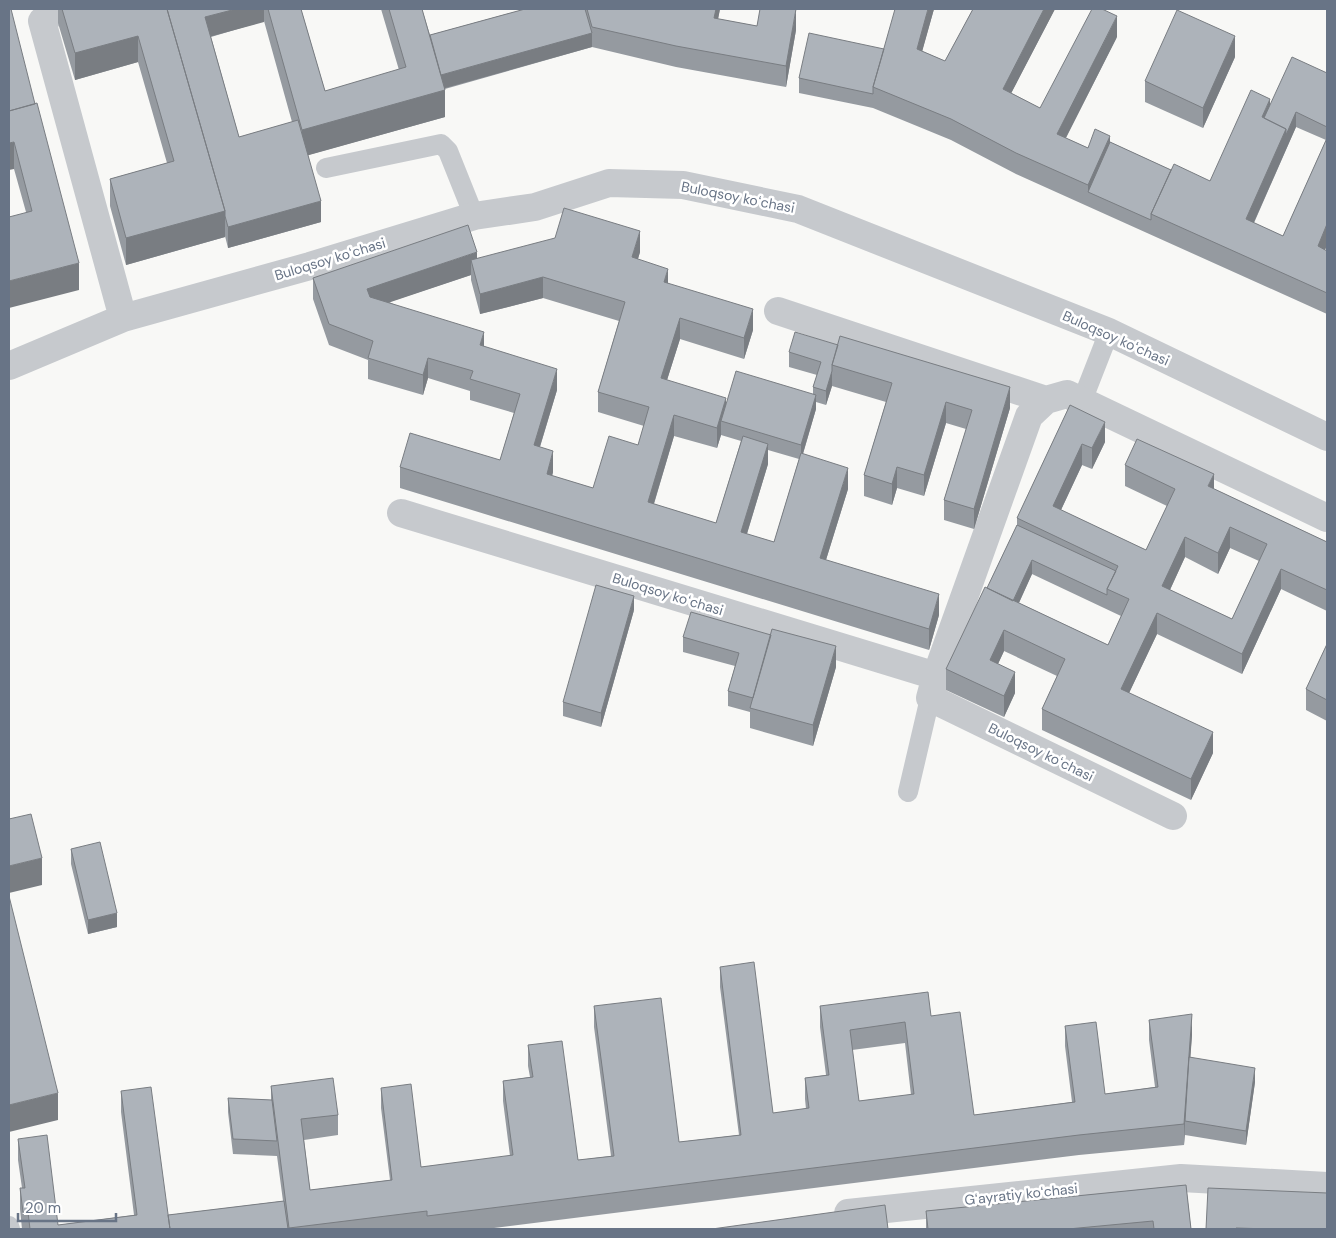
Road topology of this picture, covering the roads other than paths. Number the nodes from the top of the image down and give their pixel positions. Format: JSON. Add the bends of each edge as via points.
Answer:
{"nodes":[{"id":1,"x":48,"y":13,"type":"edge"},
{"id":2,"x":326,"y":168,"type":"dead end"},
{"id":3,"x":474,"y":216,"type":"junction"},
{"id":4,"x":778,"y":311,"type":"dead end"},
{"id":5,"x":123,"y":318,"type":"junction"},
{"id":6,"x":1109,"y":332,"type":"junction"},
{"id":7,"x":9,"y":366,"type":"edge"},
{"id":8,"x":1046,"y":400,"type":"junction"},
{"id":9,"x":1082,"y":401,"type":"junction"},
{"id":10,"x":1327,"y":437,"type":"edge"},
{"id":11,"x":401,"y":513,"type":"dead end"},
{"id":12,"x":1327,"y":518,"type":"edge"},
{"id":13,"x":933,"y":687,"type":"junction"},
{"id":14,"x":908,"y":792,"type":"dead end"},
{"id":15,"x":1173,"y":816,"type":"dead end"},
{"id":16,"x":1327,"y":1186,"type":"edge"},
{"id":17,"x":823,"y":1216,"type":"edge"},
{"id":18,"x":9,"y":1226,"type":"edge"},
{"id":19,"x":10,"y":1229,"type":"edge"}],
"edges":[{"from":1,"to":5,"type":"street"},
{"from":2,"to":3,"type":"lane","via":[[441,144],[448,151]]},
{"from":3,"to":5,"type":"street","name":"Buloqsoy koʻchasi"},
{"from":3,"to":6,"type":"street","name":"Buloqsoy koʻchasi","via":[[534,207],[609,183],[683,185],[798,209]]},
{"from":4,"to":8,"type":"street"},
{"from":5,"to":7,"type":"street","name":"Buloqsoy koʻchasi"},
{"from":6,"to":9,"type":"lane"},
{"from":6,"to":10,"type":"street","name":"Buloqsoy koʻchasi"},
{"from":8,"to":9,"type":"street","via":[[1067,394]]},
{"from":8,"to":13,"type":"street","via":[[1029,416]]},
{"from":9,"to":12,"type":"street"},
{"from":11,"to":13,"type":"street","name":"Buloqsoy koʻchasi"},
{"from":13,"to":14,"type":"lane"},
{"from":13,"to":15,"type":"street","name":"Buloqsoy koʻchasi"},
{"from":16,"to":17,"type":"street","name":"Gʻayratiy koʻchasi","via":[[1181,1178]]},
{"from":18,"to":19,"type":"lane"}]}
